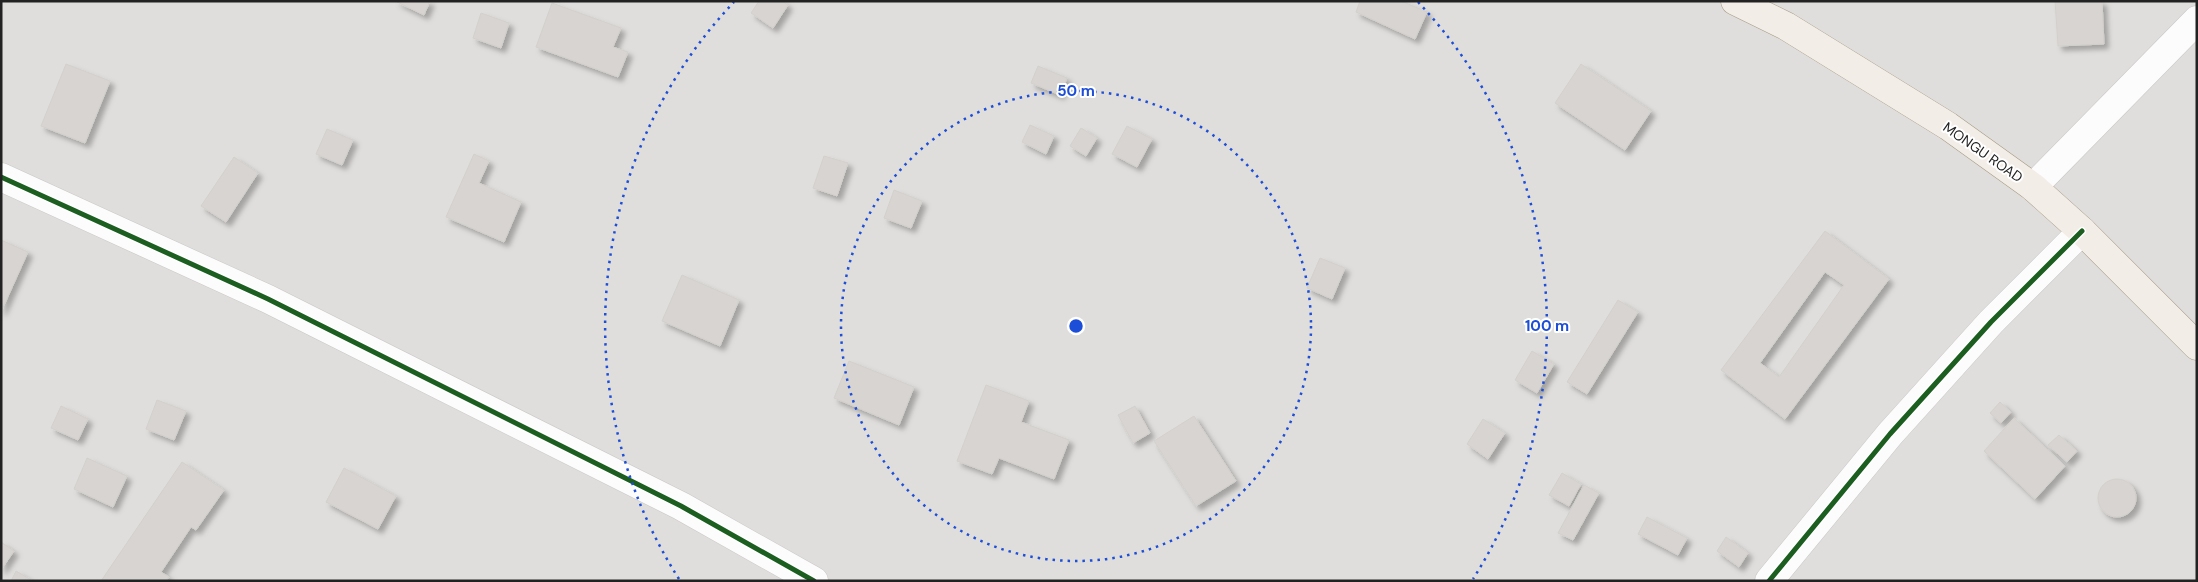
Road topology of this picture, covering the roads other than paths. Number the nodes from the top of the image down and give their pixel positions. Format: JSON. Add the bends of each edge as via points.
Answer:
{"nodes":[{"id":1,"x":1735,"y":1,"type":"edge"},
{"id":2,"x":2197,"y":20,"type":"edge"},
{"id":3,"x":1,"y":178,"type":"edge"},
{"id":4,"x":2032,"y":187,"type":"junction"},
{"id":5,"x":2082,"y":231,"type":"junction"},
{"id":6,"x":2197,"y":346,"type":"edge"},
{"id":7,"x":814,"y":581,"type":"edge"},
{"id":8,"x":1769,"y":581,"type":"edge"}],
"edges":[{"from":1,"to":4,"type":"main road","name":"MONGU ROAD","via":[[1786,26],[1948,126]]},
{"from":2,"to":4,"type":"street"},
{"from":3,"to":7,"type":"street","via":[[268,299],[681,506]]},
{"from":4,"to":5,"type":"main road","name":"MONGU ROAD"},
{"from":5,"to":6,"type":"main road","name":"MONGU ROAD"},
{"from":5,"to":8,"type":"street","via":[[1991,322],[1915,406]]}]}
